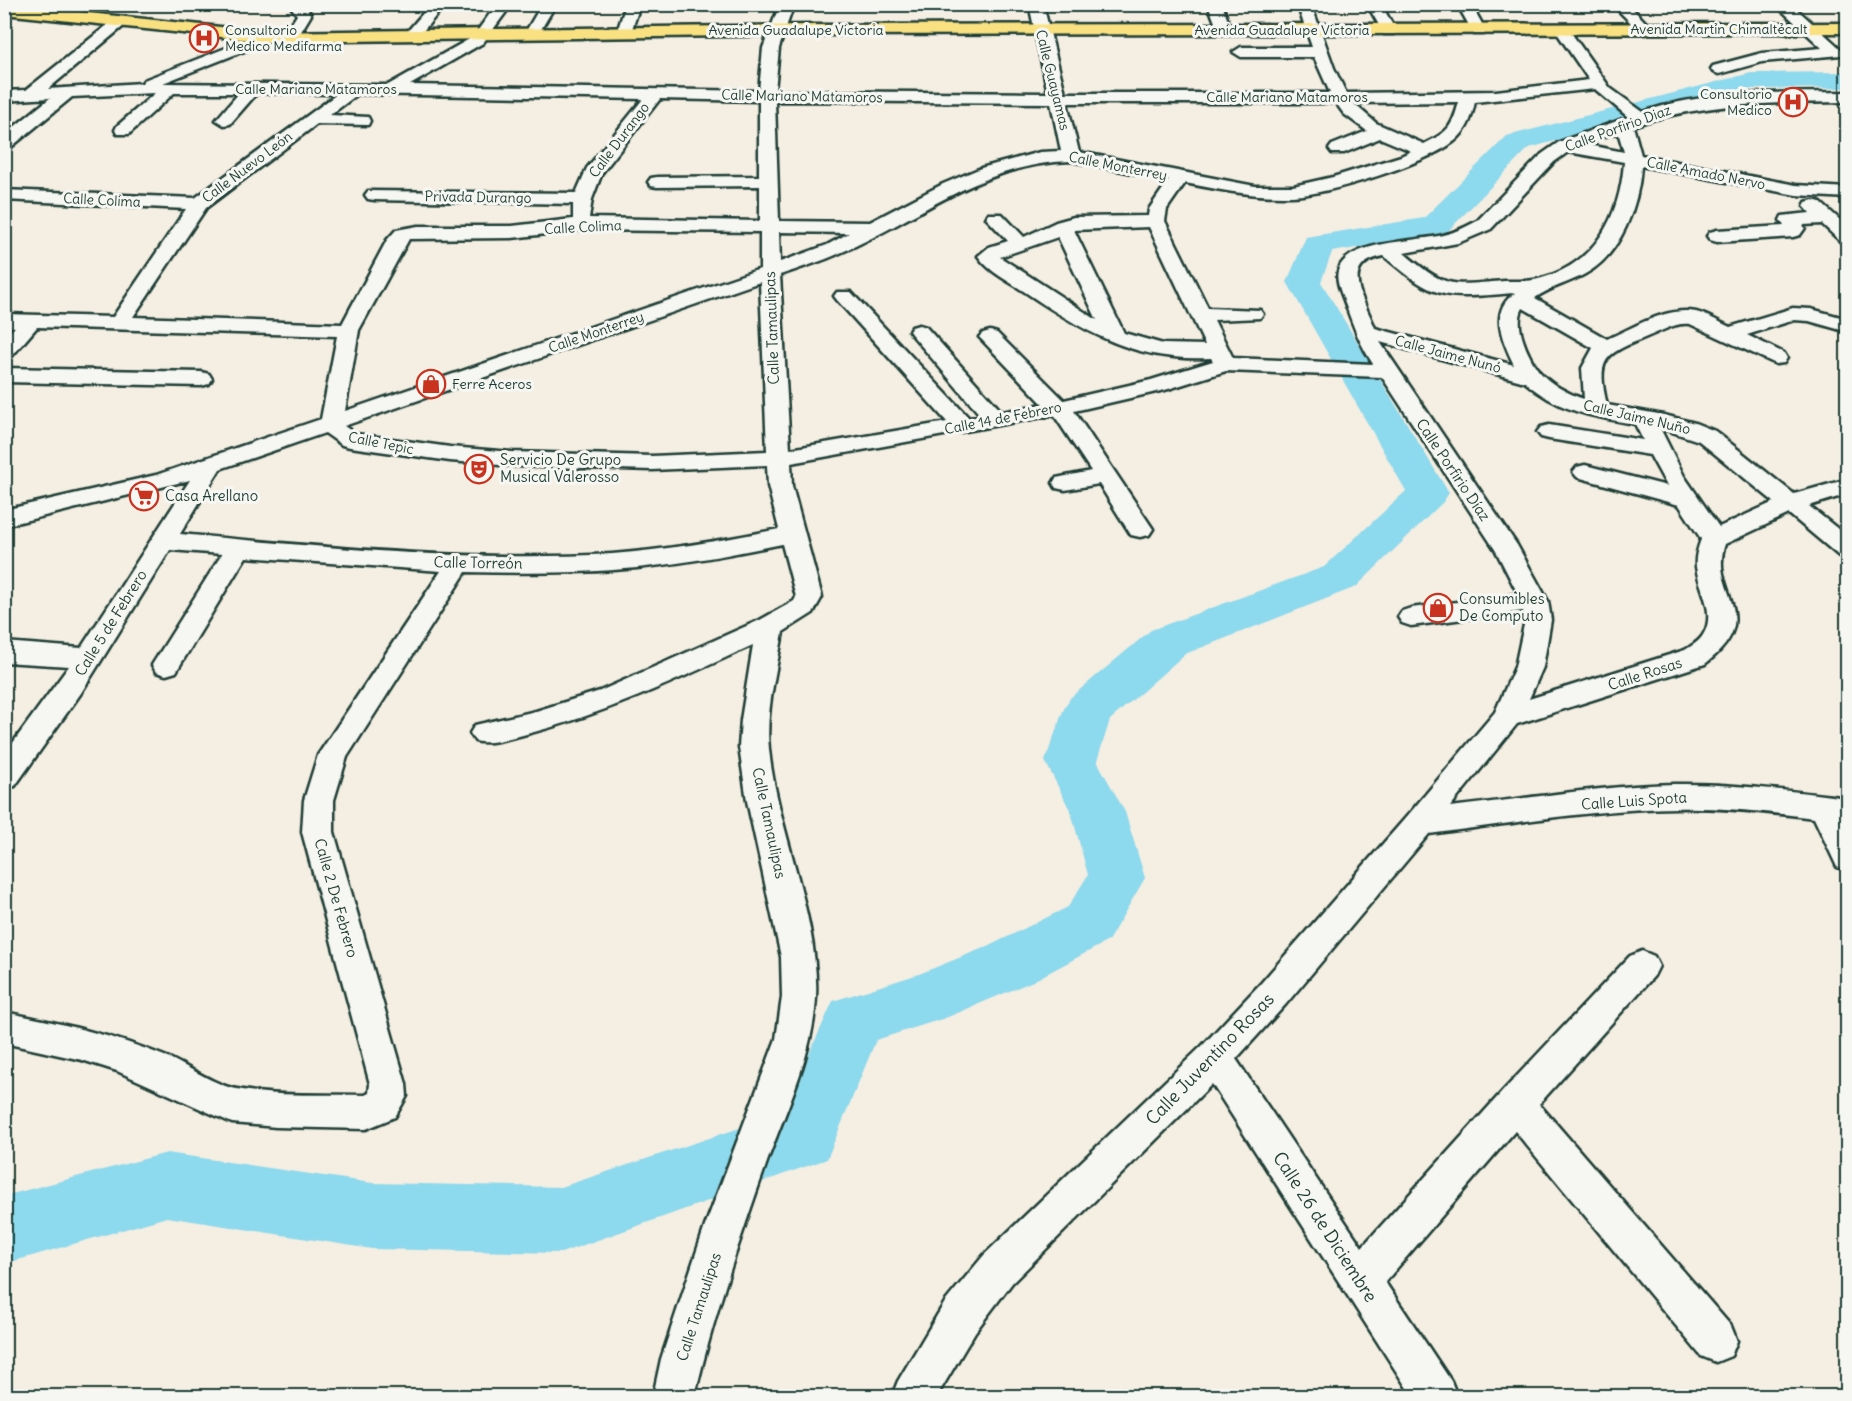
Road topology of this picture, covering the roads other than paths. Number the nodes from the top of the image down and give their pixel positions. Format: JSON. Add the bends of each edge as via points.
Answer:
{"nodes":[{"id":1,"x":126,"y":4,"type":"edge"},
{"id":2,"x":296,"y":4,"type":"edge"},
{"id":3,"x":439,"y":4,"type":"edge"},
{"id":4,"x":505,"y":4,"type":"edge"},
{"id":5,"x":549,"y":4,"type":"edge"},
{"id":6,"x":787,"y":4,"type":"edge"},
{"id":7,"x":1036,"y":4,"type":"edge"},
{"id":8,"x":1215,"y":4,"type":"edge"},
{"id":9,"x":1304,"y":4,"type":"edge"},
{"id":10,"x":1374,"y":4,"type":"edge"},
{"id":11,"x":1464,"y":4,"type":"edge"},
{"id":12,"x":1619,"y":4,"type":"edge"},
{"id":13,"x":1782,"y":4,"type":"edge"},
{"id":14,"x":633,"y":5,"type":"edge"},
{"id":15,"x":4,"y":9,"type":"edge"},
{"id":16,"x":46,"y":9,"type":"edge"},
{"id":17,"x":114,"y":21,"type":"junction"},
{"id":18,"x":1808,"y":28,"type":"junction"},
{"id":19,"x":1848,"y":28,"type":"edge"},
{"id":20,"x":776,"y":30,"type":"junction"},
{"id":21,"x":1041,"y":30,"type":"junction"},
{"id":22,"x":1224,"y":30,"type":"junction"},
{"id":23,"x":1562,"y":30,"type":"junction"},
{"id":24,"x":1590,"y":30,"type":"joint"},
{"id":25,"x":1646,"y":30,"type":"junction"},
{"id":26,"x":1316,"y":31,"type":"junction"},
{"id":27,"x":1389,"y":31,"type":"junction"},
{"id":28,"x":1479,"y":31,"type":"junction"},
{"id":29,"x":624,"y":32,"type":"junction"},
{"id":30,"x":532,"y":33,"type":"junction"},
{"id":31,"x":484,"y":34,"type":"junction"},
{"id":32,"x":412,"y":35,"type":"junction"},
{"id":33,"x":267,"y":37,"type":"junction"},
{"id":34,"x":291,"y":37,"type":"junction"},
{"id":35,"x":1241,"y":52,"type":"dead end"},
{"id":36,"x":1322,"y":52,"type":"junction"},
{"id":37,"x":1842,"y":57,"type":"edge"},
{"id":38,"x":1719,"y":69,"type":"dead end"},
{"id":39,"x":1598,"y":84,"type":"junction"},
{"id":40,"x":137,"y":88,"type":"junction"},
{"id":41,"x":169,"y":88,"type":"junction"},
{"id":42,"x":252,"y":89,"type":"junction"},
{"id":43,"x":354,"y":89,"type":"junction"},
{"id":44,"x":390,"y":90,"type":"junction"},
{"id":45,"x":69,"y":91,"type":"junction"},
{"id":46,"x":656,"y":93,"type":"junction"},
{"id":47,"x":31,"y":94,"type":"junction"},
{"id":48,"x":767,"y":95,"type":"junction"},
{"id":49,"x":4,"y":96,"type":"edge"},
{"id":50,"x":1339,"y":96,"type":"junction"},
{"id":51,"x":1848,"y":96,"type":"edge"},
{"id":52,"x":1059,"y":98,"type":"junction"},
{"id":53,"x":1468,"y":98,"type":"junction"},
{"id":54,"x":313,"y":119,"type":"junction"},
{"id":55,"x":1634,"y":119,"type":"junction"},
{"id":56,"x":224,"y":120,"type":"dead end"},
{"id":57,"x":362,"y":121,"type":"dead end"},
{"id":58,"x":123,"y":130,"type":"dead end"},
{"id":59,"x":1380,"y":132,"type":"junction"},
{"id":60,"x":4,"y":144,"type":"edge"},
{"id":61,"x":1565,"y":146,"type":"junction"},
{"id":62,"x":1338,"y":149,"type":"dead end"},
{"id":63,"x":1426,"y":151,"type":"junction"},
{"id":64,"x":1071,"y":156,"type":"junction"},
{"id":65,"x":1633,"y":159,"type":"junction"},
{"id":66,"x":1179,"y":178,"type":"junction"},
{"id":67,"x":767,"y":181,"type":"junction"},
{"id":68,"x":657,"y":182,"type":"dead end"},
{"id":69,"x":1796,"y":190,"type":"junction"},
{"id":70,"x":1848,"y":193,"type":"edge"},
{"id":71,"x":4,"y":195,"type":"edge"},
{"id":72,"x":374,"y":195,"type":"dead end"},
{"id":73,"x":583,"y":199,"type":"junction"},
{"id":74,"x":199,"y":204,"type":"junction"},
{"id":75,"x":995,"y":218,"type":"dead end"},
{"id":76,"x":1826,"y":218,"type":"junction"},
{"id":77,"x":1156,"y":221,"type":"junction"},
{"id":78,"x":581,"y":224,"type":"junction"},
{"id":79,"x":768,"y":226,"type":"junction"},
{"id":80,"x":1063,"y":226,"type":"junction"},
{"id":81,"x":874,"y":228,"type":"junction"},
{"id":82,"x":1717,"y":236,"type":"dead end"},
{"id":83,"x":1848,"y":238,"type":"edge"},
{"id":84,"x":1021,"y":244,"type":"junction"},
{"id":85,"x":1388,"y":250,"type":"junction"},
{"id":86,"x":770,"y":272,"type":"junction"},
{"id":87,"x":1541,"y":285,"type":"junction"},
{"id":88,"x":844,"y":296,"type":"dead end"},
{"id":89,"x":1520,"y":298,"type":"junction"},
{"id":90,"x":1201,"y":314,"type":"junction"},
{"id":91,"x":1253,"y":314,"type":"dead end"},
{"id":92,"x":4,"y":320,"type":"edge"},
{"id":93,"x":33,"y":320,"type":"junction"},
{"id":94,"x":119,"y":323,"type":"junction"},
{"id":95,"x":1848,"y":326,"type":"edge"},
{"id":96,"x":349,"y":330,"type":"junction"},
{"id":97,"x":919,"y":331,"type":"dead end"},
{"id":98,"x":1364,"y":331,"type":"junction"},
{"id":99,"x":1729,"y":334,"type":"junction"},
{"id":100,"x":990,"y":337,"type":"dead end"},
{"id":101,"x":1126,"y":341,"type":"junction"},
{"id":102,"x":1606,"y":347,"type":"junction"},
{"id":103,"x":4,"y":351,"type":"edge"},
{"id":104,"x":1222,"y":357,"type":"junction"},
{"id":105,"x":1776,"y":358,"type":"dead end"},
{"id":106,"x":1386,"y":371,"type":"junction"},
{"id":107,"x":4,"y":375,"type":"edge"},
{"id":108,"x":1533,"y":377,"type":"junction"},
{"id":109,"x":201,"y":379,"type":"dead end"},
{"id":110,"x":1170,"y":381,"type":"junction"},
{"id":111,"x":1059,"y":407,"type":"junction"},
{"id":112,"x":1597,"y":409,"type":"junction"},
{"id":113,"x":1644,"y":419,"type":"junction"},
{"id":114,"x":997,"y":420,"type":"junction"},
{"id":115,"x":331,"y":424,"type":"junction"},
{"id":116,"x":964,"y":426,"type":"junction"},
{"id":117,"x":1549,"y":432,"type":"dead end"},
{"id":118,"x":1657,"y":449,"type":"junction"},
{"id":119,"x":778,"y":458,"type":"junction"},
{"id":120,"x":211,"y":465,"type":"junction"},
{"id":121,"x":1585,"y":472,"type":"dead end"},
{"id":122,"x":1106,"y":475,"type":"junction"},
{"id":123,"x":1065,"y":483,"type":"dead end"},
{"id":124,"x":1848,"y":486,"type":"edge"},
{"id":125,"x":1686,"y":499,"type":"junction"},
{"id":126,"x":1789,"y":504,"type":"junction"},
{"id":127,"x":4,"y":518,"type":"edge"},
{"id":128,"x":1140,"y":529,"type":"dead end"},
{"id":129,"x":791,"y":534,"type":"junction"},
{"id":130,"x":1714,"y":539,"type":"junction"},
{"id":131,"x":163,"y":541,"type":"junction"},
{"id":132,"x":238,"y":547,"type":"junction"},
{"id":133,"x":1848,"y":550,"type":"edge"},
{"id":134,"x":459,"y":563,"type":"junction"},
{"id":135,"x":1535,"y":601,"type":"junction"},
{"id":136,"x":1411,"y":617,"type":"dead end"},
{"id":137,"x":770,"y":627,"type":"junction"},
{"id":138,"x":4,"y":652,"type":"edge"},
{"id":139,"x":89,"y":658,"type":"junction"},
{"id":140,"x":166,"y":665,"type":"dead end"},
{"id":141,"x":1507,"y":717,"type":"junction"},
{"id":142,"x":485,"y":733,"type":"dead end"},
{"id":143,"x":4,"y":778,"type":"edge"},
{"id":144,"x":1835,"y":808,"type":"edge"},
{"id":145,"x":1420,"y":824,"type":"junction"},
{"id":146,"x":1848,"y":858,"type":"edge"},
{"id":147,"x":1642,"y":966,"type":"dead end"},
{"id":148,"x":4,"y":1027,"type":"edge"},
{"id":149,"x":1215,"y":1057,"type":"junction"},
{"id":150,"x":1515,"y":1104,"type":"junction"},
{"id":151,"x":1360,"y":1280,"type":"junction"},
{"id":152,"x":1716,"y":1341,"type":"dead end"},
{"id":153,"x":674,"y":1396,"type":"edge"},
{"id":154,"x":913,"y":1396,"type":"edge"},
{"id":155,"x":1436,"y":1396,"type":"edge"}],
"edges":[{"from":1,"to":17,"type":"street"},
{"from":2,"to":34,"type":"street","via":[[303,15]]},
{"from":3,"to":32,"type":"street"},
{"from":4,"to":31,"type":"street"},
{"from":5,"to":30,"type":"street"},
{"from":6,"to":20,"type":"street","name":"Calle Tamaulipas"},
{"from":7,"to":21,"type":"street","name":"Calle Guayamas"},
{"from":8,"to":22,"type":"street"},
{"from":9,"to":26,"type":"street"},
{"from":10,"to":27,"type":"street"},
{"from":11,"to":28,"type":"street"},
{"from":12,"to":25,"type":"street"},
{"from":13,"to":18,"type":"street"},
{"from":14,"to":29,"type":"street"},
{"from":15,"to":16,"type":"main road","name":"Avenida Guadalupe Victoria"},
{"from":16,"to":17,"type":"main road","name":"Avenida Guadalupe Victoria"},
{"from":17,"to":33,"type":"main road","name":"Avenida Guadalupe Victoria"},
{"from":17,"to":47,"type":"street"},
{"from":18,"to":19,"type":"main road","name":"Avenida Martín Chimaltécalt"},
{"from":18,"to":25,"type":"main road","name":"Avenida Martín Chimaltécalt"},
{"from":18,"to":37,"type":"street"},
{"from":20,"to":21,"type":"main road","name":"Avenida Guadalupe Victoria"},
{"from":20,"to":29,"type":"main road","name":"Avenida Guadalupe Victoria"},
{"from":20,"to":48,"type":"street","name":"Calle Tamaulipas"},
{"from":21,"to":22,"type":"main road","name":"Avenida Guadalupe Victoria"},
{"from":21,"to":52,"type":"street","name":"Calle Guayamas"},
{"from":22,"to":26,"type":"main road","name":"Avenida Guadalupe Victoria"},
{"from":23,"to":24,"type":"main road","name":"Avenida Guadalupe Victoria"},
{"from":23,"to":28,"type":"main road","name":"Avenida Guadalupe Victoria"},
{"from":23,"to":39,"type":"street"},
{"from":24,"to":25,"type":"main road","name":"Avenida Martín Chimaltécalt"},
{"from":26,"to":27,"type":"main road","name":"Avenida Guadalupe Victoria"},
{"from":26,"to":36,"type":"street"},
{"from":27,"to":28,"type":"main road","name":"Avenida Guadalupe Victoria"},
{"from":29,"to":30,"type":"main road","name":"Avenida Guadalupe Victoria"},
{"from":30,"to":31,"type":"main road","name":"Avenida Guadalupe Victoria"},
{"from":31,"to":32,"type":"main road","name":"Avenida Guadalupe Victoria"},
{"from":31,"to":44,"type":"street"},
{"from":32,"to":34,"type":"main road","name":"Avenida Guadalupe Victoria"},
{"from":33,"to":34,"type":"main road","name":"Avenida Guadalupe Victoria"},
{"from":33,"to":40,"type":"street"},
{"from":35,"to":36,"type":"street"},
{"from":36,"to":50,"type":"street"},
{"from":37,"to":38,"type":"street","via":[[1776,55],[1747,59]]},
{"from":39,"to":53,"type":"street","name":"Calle Mariano Matamoros"},
{"from":39,"to":55,"type":"street"},
{"from":40,"to":41,"type":"street","name":"Calle Mariano Matamoros"},
{"from":40,"to":45,"type":"street","name":"Calle Mariano Matamoros"},
{"from":41,"to":42,"type":"street","name":"Calle Mariano Matamoros"},
{"from":41,"to":58,"type":"street"},
{"from":42,"to":43,"type":"street","name":"Calle Mariano Matamoros"},
{"from":42,"to":56,"type":"street"},
{"from":43,"to":44,"type":"street","name":"Calle Mariano Matamoros"},
{"from":43,"to":54,"type":"street","name":"Calle Nuevo León"},
{"from":44,"to":46,"type":"street","name":"Calle Mariano Matamoros"},
{"from":45,"to":47,"type":"street","name":"Calle Mariano Matamoros"},
{"from":45,"to":60,"type":"street"},
{"from":46,"to":48,"type":"street","name":"Calle Mariano Matamoros"},
{"from":46,"to":73,"type":"street","name":"Calle Durango","via":[[593,171]]},
{"from":47,"to":49,"type":"street","name":"Calle Mariano Matamoros"},
{"from":48,"to":52,"type":"street","name":"Calle Mariano Matamoros"},
{"from":48,"to":67,"type":"street","name":"Calle Tamaulipas"},
{"from":50,"to":52,"type":"street","name":"Calle Mariano Matamoros","via":[[1216,91]]},
{"from":50,"to":53,"type":"street","name":"Calle Mariano Matamoros"},
{"from":50,"to":59,"type":"street","via":[[1356,116]]},
{"from":51,"to":55,"type":"street","name":"Calle Porfirio Diaz","via":[[1724,100]]},
{"from":52,"to":64,"type":"street","name":"Calle Guayamas"},
{"from":53,"to":63,"type":"street","name":"Calle Monterrey","via":[[1457,131]]},
{"from":54,"to":57,"type":"street"},
{"from":54,"to":74,"type":"street","name":"Calle Nuevo León"},
{"from":55,"to":61,"type":"street","name":"Calle Porfirio Diaz"},
{"from":55,"to":65,"type":"street"},
{"from":59,"to":62,"type":"street"},
{"from":59,"to":63,"type":"street"},
{"from":61,"to":65,"type":"street","name":"Calle Amado Nervo"},
{"from":61,"to":85,"type":"street","name":"Calle Porfirio Diaz","via":[[1471,234]]},
{"from":63,"to":66,"type":"street","name":"Calle Monterrey","via":[[1337,182],[1293,191],[1255,191]]},
{"from":64,"to":66,"type":"street","name":"Calle Monterrey"},
{"from":64,"to":81,"type":"street","name":"Calle Monterrey","via":[[1040,157],[987,172]]},
{"from":65,"to":69,"type":"street","name":"Calle Amado Nervo"},
{"from":65,"to":87,"type":"street","via":[[1625,202],[1605,247],[1579,269]]},
{"from":66,"to":77,"type":"street","name":"Calle Monterrey","via":[[1158,209]]},
{"from":67,"to":68,"type":"street"},
{"from":67,"to":79,"type":"street","name":"Calle Tamaulipas"},
{"from":69,"to":70,"type":"street","name":"Calle Amado Nervo"},
{"from":69,"to":76,"type":"street"},
{"from":71,"to":74,"type":"street","name":"Calle Colima"},
{"from":72,"to":73,"type":"street","name":"Privada Durango"},
{"from":73,"to":78,"type":"street","name":"Calle Durango"},
{"from":74,"to":94,"type":"street","name":"Calle Nuevo León"},
{"from":75,"to":84,"type":"street"},
{"from":76,"to":82,"type":"street","via":[[1789,220],[1796,228],[1793,231]]},
{"from":76,"to":83,"type":"street"},
{"from":77,"to":80,"type":"street"},
{"from":77,"to":90,"type":"street"},
{"from":78,"to":79,"type":"street","name":"Calle Colima"},
{"from":78,"to":96,"type":"street","name":"Calle Colima","via":[[512,232],[403,234]]},
{"from":79,"to":81,"type":"street","name":"Calle Colima"},
{"from":79,"to":86,"type":"street","name":"Calle Tamaulipas"},
{"from":80,"to":84,"type":"street"},
{"from":80,"to":101,"type":"street"},
{"from":81,"to":86,"type":"street","name":"Calle Monterrey","via":[[834,249]]},
{"from":84,"to":101,"type":"street","via":[[988,256],[1076,318]]},
{"from":85,"to":87,"type":"street","via":[[1424,280],[1443,290]]},
{"from":85,"to":98,"type":"street","name":"Calle Porfirio Díaz","via":[[1357,259],[1346,273]]},
{"from":86,"to":115,"type":"street","name":"Calle Monterrey"},
{"from":86,"to":119,"type":"street","name":"Calle Tamaulipas"},
{"from":87,"to":89,"type":"street"},
{"from":88,"to":116,"type":"street"},
{"from":89,"to":102,"type":"street"},
{"from":89,"to":108,"type":"street","name":"Calle Jaime Nuño","via":[[1511,310],[1510,330]]},
{"from":90,"to":91,"type":"street"},
{"from":90,"to":104,"type":"street"},
{"from":92,"to":93,"type":"street"},
{"from":93,"to":94,"type":"street"},
{"from":93,"to":103,"type":"street"},
{"from":94,"to":96,"type":"street"},
{"from":95,"to":99,"type":"street","via":[[1793,314]]},
{"from":96,"to":115,"type":"street","name":"Calle Tepic"},
{"from":97,"to":114,"type":"street"},
{"from":98,"to":106,"type":"street","name":"Calle Porfirio Díaz"},
{"from":98,"to":108,"type":"street","name":"Calle Jaime Nunó"},
{"from":99,"to":102,"type":"street","via":[[1694,318],[1678,317]]},
{"from":99,"to":105,"type":"street"},
{"from":100,"to":111,"type":"street"},
{"from":101,"to":104,"type":"street"},
{"from":101,"to":110,"type":"street"},
{"from":102,"to":112,"type":"street","via":[[1592,365],[1590,379]]},
{"from":104,"to":106,"type":"street"},
{"from":104,"to":110,"type":"street","name":"Calle 14 de Febrero"},
{"from":106,"to":135,"type":"street","name":"Calle Porfirio Díaz","via":[[1508,551]]},
{"from":107,"to":109,"type":"street"},
{"from":108,"to":112,"type":"street","name":"Calle Jaime Nuño","via":[[1574,403]]},
{"from":110,"to":111,"type":"street","name":"Calle 14 de Febrero"},
{"from":111,"to":114,"type":"street","name":"Calle 14 de Febrero"},
{"from":111,"to":122,"type":"street"},
{"from":112,"to":113,"type":"street","name":"Calle Jaime Nuño"},
{"from":113,"to":118,"type":"street"},
{"from":113,"to":126,"type":"street","name":"Calle Jaime Nuño","via":[[1679,425],[1707,436]]},
{"from":114,"to":116,"type":"street","name":"Calle 14 de Febrero"},
{"from":115,"to":119,"type":"street","name":"Calle Tepic","via":[[350,440],[512,459],[702,463]]},
{"from":115,"to":120,"type":"street","name":"Calle Monterrey"},
{"from":116,"to":119,"type":"street","name":"Calle 14 de Febrero"},
{"from":117,"to":118,"type":"street"},
{"from":118,"to":125,"type":"street"},
{"from":119,"to":129,"type":"street","name":"Calle Tamaulipas"},
{"from":120,"to":127,"type":"street","name":"Calle Monterrey","via":[[120,492]]},
{"from":120,"to":131,"type":"street","name":"Calle 5 de Febrero"},
{"from":121,"to":125,"type":"street"},
{"from":122,"to":123,"type":"street"},
{"from":122,"to":128,"type":"street"},
{"from":124,"to":126,"type":"street"},
{"from":125,"to":130,"type":"street"},
{"from":126,"to":130,"type":"street"},
{"from":126,"to":133,"type":"street","name":"Calle Jaime Nuño"},
{"from":129,"to":134,"type":"street","name":"Calle Torreón","via":[[706,552],[612,562]]},
{"from":129,"to":137,"type":"street","name":"Calle Tamaulipas","via":[[809,597],[804,607]]},
{"from":130,"to":141,"type":"street","name":"Calle Rosas","via":[[1707,562],[1724,613],[1722,628],[1713,643],[1695,657],[1669,667]]},
{"from":131,"to":132,"type":"street","name":"Calle Torreón"},
{"from":131,"to":139,"type":"street","name":"Calle 5 de Febrero"},
{"from":132,"to":134,"type":"street","name":"Calle Torreón"},
{"from":132,"to":140,"type":"street"},
{"from":134,"to":148,"type":"street","name":"Calle 2 De Febrero","via":[[333,755],[319,800],[318,832],[388,1084],[389,1095],[382,1105],[366,1112],[232,1106],[120,1056]]},
{"from":135,"to":136,"type":"street"},
{"from":135,"to":141,"type":"street","name":"Calle Porfirio Díaz","via":[[1536,640]]},
{"from":137,"to":142,"type":"street","via":[[610,698],[537,722]]},
{"from":137,"to":153,"type":"street","name":"Calle Tamaulipas","via":[[754,747],[762,801],[798,957],[794,1040],[725,1226]]},
{"from":138,"to":139,"type":"street"},
{"from":139,"to":143,"type":"street","name":"Calle 5 de Febrero"},
{"from":141,"to":145,"type":"street","name":"Calle Juventino Rosas"},
{"from":144,"to":145,"type":"street","name":"Calle Luis Spota","via":[[1720,797],[1631,798]]},
{"from":144,"to":146,"type":"street"},
{"from":145,"to":149,"type":"street","name":"Calle Juventino Rosas"},
{"from":147,"to":150,"type":"street"},
{"from":149,"to":151,"type":"street","name":"Calle 26 de Diciembre"},
{"from":149,"to":154,"type":"street","name":"Calle Juventino Rosas","via":[[998,1269],[960,1317]]},
{"from":150,"to":151,"type":"street"},
{"from":150,"to":152,"type":"street"},
{"from":151,"to":155,"type":"street","name":"Calle 26 de Diciembre"}]}
